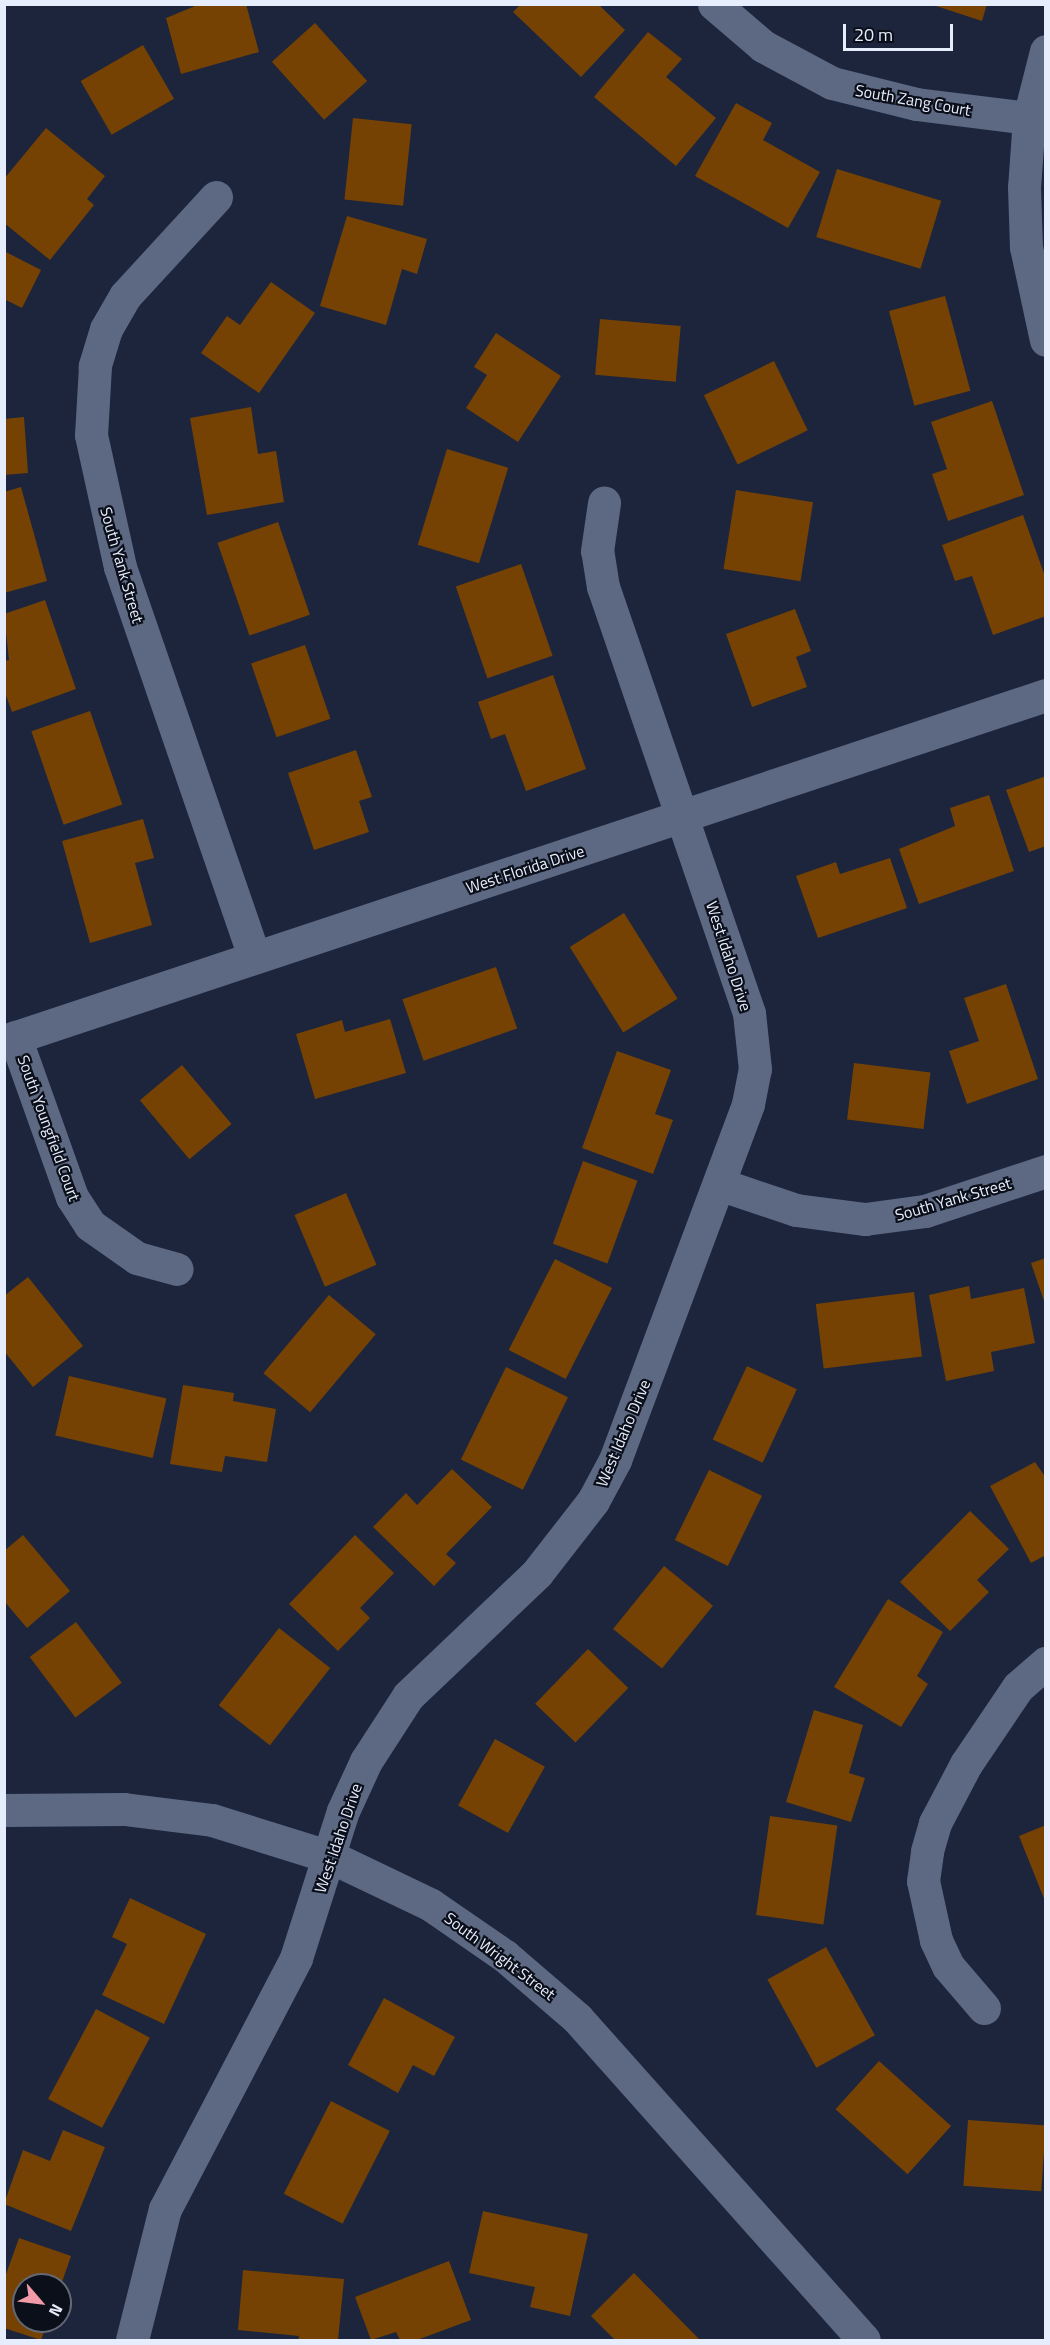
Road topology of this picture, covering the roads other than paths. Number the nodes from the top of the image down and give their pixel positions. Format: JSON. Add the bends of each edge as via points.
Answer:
{"nodes":[{"id":1,"x":714,"y":4,"type":"edge"},
{"id":2,"x":1046,"y":51,"type":"edge"},
{"id":3,"x":1029,"y":118,"type":"junction"},
{"id":4,"x":216,"y":197,"type":"dead end"},
{"id":5,"x":1046,"y":340,"type":"edge"},
{"id":6,"x":604,"y":503,"type":"dead end"},
{"id":7,"x":1046,"y":695,"type":"edge"},
{"id":8,"x":683,"y":818,"type":"junction"},
{"id":9,"x":254,"y":957,"type":"junction"},
{"id":10,"x":10,"y":1039,"type":"edge"},
{"id":11,"x":1046,"y":1172,"type":"edge"},
{"id":12,"x":719,"y":1184,"type":"junction"},
{"id":13,"x":177,"y":1269,"type":"dead end"},
{"id":14,"x":1046,"y":1663,"type":"edge"},
{"id":15,"x":4,"y":1810,"type":"edge"},
{"id":16,"x":330,"y":1857,"type":"junction"},
{"id":17,"x":984,"y":2008,"type":"dead end"},
{"id":18,"x":132,"y":2340,"type":"edge"},
{"id":19,"x":864,"y":2340,"type":"edge"}],
"edges":[{"from":1,"to":3,"type":"street","name":"South Zang Court","via":[[763,46],[832,83],[916,104]]},
{"from":2,"to":3,"type":"street"},
{"from":3,"to":5,"type":"street","via":[[1026,247]]},
{"from":4,"to":9,"type":"street","name":"South Yank Street","via":[[131,288],[106,330],[95,366],[91,435],[120,567]]},
{"from":6,"to":8,"type":"street","name":"West Idaho Drive","via":[[597,551],[603,587]]},
{"from":7,"to":8,"type":"street","name":"West Florida Drive"},
{"from":8,"to":9,"type":"street","name":"West Florida Drive"},
{"from":8,"to":12,"type":"street","name":"West Idaho Drive","via":[[749,1013],[753,1042],[748,1104]]},
{"from":9,"to":10,"type":"street","name":"West Florida Drive"},
{"from":10,"to":13,"type":"street","name":"South Youngfield Court","via":[[72,1197],[90,1225],[137,1258]]},
{"from":11,"to":12,"type":"street","name":"South Yank Street","via":[[925,1210],[865,1219],[796,1210]]},
{"from":12,"to":16,"type":"street","name":"West Idaho Drive","via":[[615,1460],[593,1502],[537,1573],[429,1673],[387,1724],[343,1811]]},
{"from":14,"to":17,"type":"street","via":[[1018,1687],[966,1764],[935,1823],[927,1851],[924,1881],[936,1940],[948,1966]]},
{"from":15,"to":16,"type":"street","name":"South Wright Street","via":[[77,1807],[168,1813],[253,1830]]},
{"from":16,"to":18,"type":"street","name":"West Idaho Drive","via":[[296,1958],[165,2209]]},
{"from":16,"to":19,"type":"street","name":"South Wright Street","via":[[431,1905],[544,1987],[614,2056]]}]}
